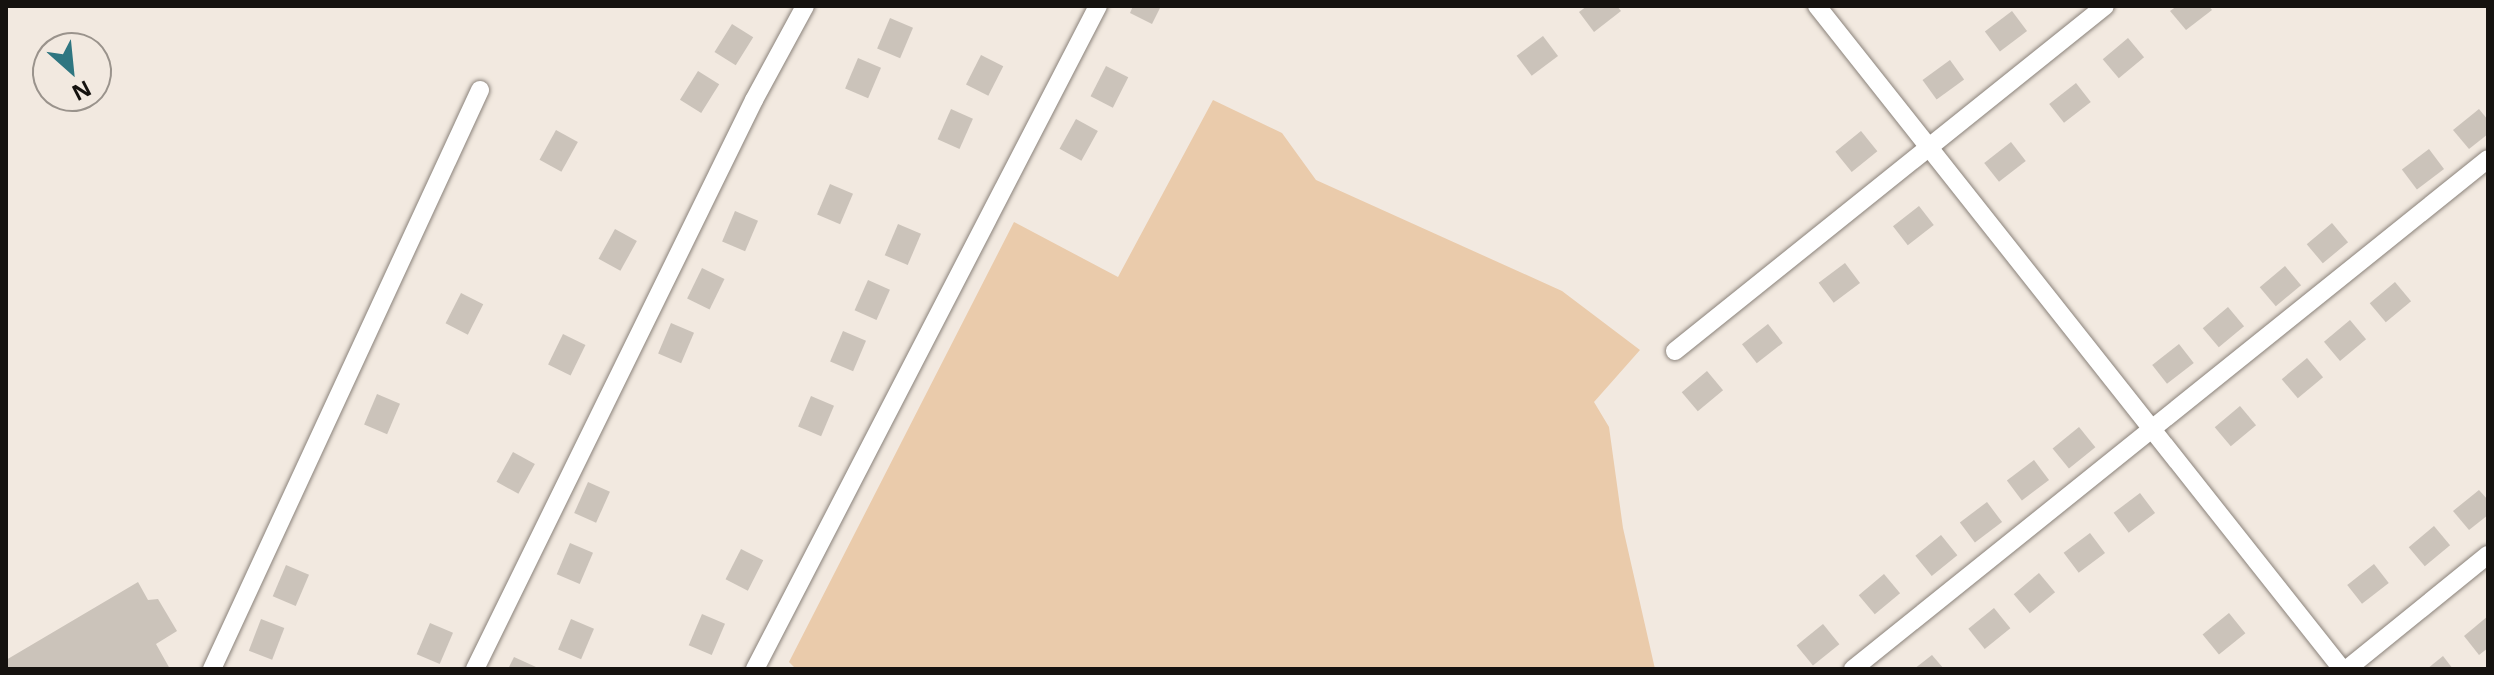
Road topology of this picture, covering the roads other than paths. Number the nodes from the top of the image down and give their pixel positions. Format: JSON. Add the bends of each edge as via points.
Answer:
{"nodes":[{"id":1,"x":805,"y":6,"type":"edge"},
{"id":2,"x":1098,"y":6,"type":"edge"},
{"id":3,"x":1817,"y":6,"type":"edge"},
{"id":4,"x":2105,"y":6,"type":"edge"},
{"id":5,"x":480,"y":90,"type":"dead end"},
{"id":6,"x":1931,"y":149,"type":"junction"},
{"id":7,"x":2488,"y":159,"type":"edge"},
{"id":8,"x":1675,"y":351,"type":"dead end"},
{"id":9,"x":2152,"y":426,"type":"junction"},
{"id":10,"x":2488,"y":555,"type":"edge"},
{"id":11,"x":212,"y":669,"type":"edge"},
{"id":12,"x":475,"y":669,"type":"edge"},
{"id":13,"x":755,"y":669,"type":"edge"},
{"id":14,"x":1853,"y":669,"type":"edge"},
{"id":15,"x":2345,"y":669,"type":"edge"}],
"edges":[{"from":1,"to":12,"type":"street"},
{"from":2,"to":13,"type":"street"},
{"from":3,"to":6,"type":"street"},
{"from":4,"to":6,"type":"street"},
{"from":5,"to":11,"type":"street"},
{"from":6,"to":8,"type":"street"},
{"from":6,"to":9,"type":"street"},
{"from":7,"to":9,"type":"street"},
{"from":9,"to":14,"type":"street"},
{"from":9,"to":15,"type":"street"},
{"from":10,"to":15,"type":"street"}]}
